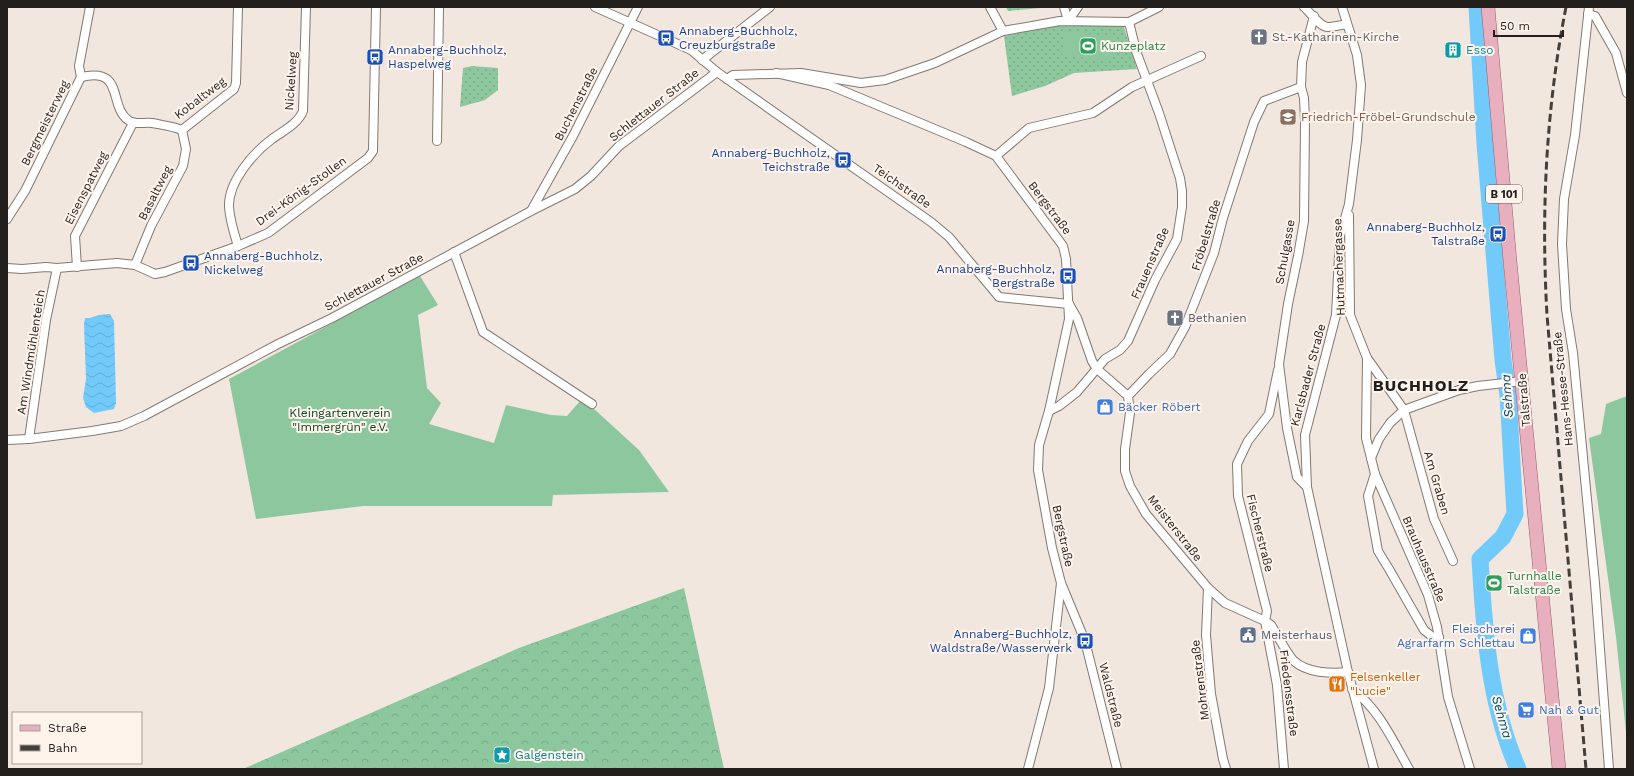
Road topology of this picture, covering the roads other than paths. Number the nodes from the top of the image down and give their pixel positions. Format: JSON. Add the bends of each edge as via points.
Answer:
{"nodes":[{"id":1,"x":90,"y":7,"type":"edge"},
{"id":2,"x":238,"y":7,"type":"edge"},
{"id":3,"x":306,"y":7,"type":"edge"},
{"id":4,"x":376,"y":7,"type":"edge"},
{"id":5,"x":439,"y":7,"type":"edge"},
{"id":6,"x":595,"y":7,"type":"edge"},
{"id":7,"x":638,"y":7,"type":"edge"},
{"id":8,"x":770,"y":7,"type":"edge"},
{"id":9,"x":990,"y":7,"type":"edge"},
{"id":10,"x":1064,"y":7,"type":"edge"},
{"id":11,"x":1078,"y":7,"type":"edge"},
{"id":12,"x":1159,"y":7,"type":"edge"},
{"id":13,"x":1304,"y":7,"type":"edge"},
{"id":14,"x":1342,"y":7,"type":"edge"},
{"id":15,"x":1488,"y":7,"type":"edge"},
{"id":16,"x":1589,"y":10,"type":"edge"},
{"id":17,"x":1314,"y":16,"type":"junction"},
{"id":18,"x":1068,"y":21,"type":"junction"},
{"id":19,"x":630,"y":22,"type":"junction"},
{"id":20,"x":1129,"y":22,"type":"junction"},
{"id":21,"x":1347,"y":24,"type":"junction"},
{"id":22,"x":1003,"y":31,"type":"junction"},
{"id":23,"x":1201,"y":56,"type":"dead end"},
{"id":24,"x":702,"y":60,"type":"junction"},
{"id":25,"x":717,"y":72,"type":"junction"},
{"id":26,"x":776,"y":73,"type":"junction"},
{"id":27,"x":81,"y":77,"type":"junction"},
{"id":28,"x":727,"y":79,"type":"junction"},
{"id":29,"x":1147,"y":80,"type":"junction"},
{"id":30,"x":1301,"y":87,"type":"junction"},
{"id":31,"x":1627,"y":93,"type":"edge"},
{"id":32,"x":133,"y":123,"type":"junction"},
{"id":33,"x":182,"y":130,"type":"junction"},
{"id":34,"x":437,"y":141,"type":"dead end"},
{"id":35,"x":996,"y":156,"type":"junction"},
{"id":36,"x":1349,"y":204,"type":"junction"},
{"id":37,"x":531,"y":211,"type":"junction"},
{"id":38,"x":7,"y":219,"type":"edge"},
{"id":39,"x":238,"y":246,"type":"junction"},
{"id":40,"x":454,"y":252,"type":"junction"},
{"id":41,"x":135,"y":265,"type":"junction"},
{"id":42,"x":77,"y":267,"type":"junction"},
{"id":43,"x":7,"y":268,"type":"edge"},
{"id":44,"x":57,"y":268,"type":"junction"},
{"id":45,"x":1069,"y":304,"type":"junction"},
{"id":46,"x":1367,"y":358,"type":"junction"},
{"id":47,"x":1279,"y":364,"type":"junction"},
{"id":48,"x":1097,"y":369,"type":"junction"},
{"id":49,"x":1519,"y":382,"type":"junction"},
{"id":50,"x":1128,"y":396,"type":"junction"},
{"id":51,"x":592,"y":404,"type":"dead end"},
{"id":52,"x":1404,"y":410,"type":"junction"},
{"id":53,"x":1049,"y":411,"type":"junction"},
{"id":54,"x":29,"y":439,"type":"junction"},
{"id":55,"x":7,"y":440,"type":"edge"},
{"id":56,"x":1371,"y":458,"type":"junction"},
{"id":57,"x":1374,"y":474,"type":"junction"},
{"id":58,"x":1307,"y":487,"type":"junction"},
{"id":59,"x":1453,"y":561,"type":"dead end"},
{"id":60,"x":1062,"y":583,"type":"junction"},
{"id":61,"x":1208,"y":588,"type":"junction"},
{"id":62,"x":1265,"y":621,"type":"junction"},
{"id":63,"x":1439,"y":638,"type":"junction"},
{"id":64,"x":1348,"y":672,"type":"junction"},
{"id":65,"x":1352,"y":689,"type":"junction"},
{"id":66,"x":1028,"y":769,"type":"edge"},
{"id":67,"x":1117,"y":769,"type":"edge"},
{"id":68,"x":1226,"y":769,"type":"edge"},
{"id":69,"x":1284,"y":769,"type":"edge"},
{"id":70,"x":1374,"y":769,"type":"edge"},
{"id":71,"x":1409,"y":769,"type":"edge"},
{"id":72,"x":1470,"y":769,"type":"edge"},
{"id":73,"x":1559,"y":769,"type":"edge"},
{"id":74,"x":1609,"y":769,"type":"edge"}],
"edges":[{"from":1,"to":27,"type":"street","name":"Bergmeisterweg","via":[[79,66]]},
{"from":2,"to":33,"type":"street","name":"Kobaltweg","via":[[234,89]]},
{"from":3,"to":39,"type":"street","name":"Nickelweg","via":[[303,111],[296,122],[258,149],[234,185],[229,206]]},
{"from":4,"to":39,"type":"street","name":"Drei-König-Stollen","via":[[373,151],[368,158],[268,232]]},
{"from":5,"to":34,"type":"street"},
{"from":6,"to":19,"type":"street","name":"Teichstraße"},
{"from":7,"to":19,"type":"street","name":"Buchenstraße"},
{"from":8,"to":24,"type":"street"},
{"from":9,"to":22,"type":"street"},
{"from":10,"to":18,"type":"street"},
{"from":11,"to":18,"type":"street"},
{"from":12,"to":20,"type":"street"},
{"from":13,"to":17,"type":"street"},
{"from":14,"to":21,"type":"street","name":"Karlsbader Straße"},
{"from":15,"to":49,"type":"main road","name":"Talstraße","number":"B 101"},
{"from":16,"to":31,"type":"street","via":[[1616,53]]},
{"from":16,"to":74,"type":"street","name":"Hans-Hesse-Straße","via":[[1575,135],[1564,199],[1562,244],[1566,309],[1596,583]]},
{"from":17,"to":21,"type":"street","via":[[1320,24],[1327,27]]},
{"from":17,"to":30,"type":"street","name":"Schulgasse","via":[[1302,62]]},
{"from":18,"to":20,"type":"street"},
{"from":18,"to":22,"type":"street"},
{"from":19,"to":24,"type":"street","name":"Teichstraße","via":[[690,50]]},
{"from":19,"to":37,"type":"street","name":"Buchenstraße","via":[[573,136]]},
{"from":20,"to":29,"type":"street","name":"Frauenstraße"},
{"from":21,"to":36,"type":"street","name":"Karlsbader Straße","via":[[1357,55],[1361,85]]},
{"from":22,"to":26,"type":"street","via":[[935,63],[885,80],[861,83],[801,73]]},
{"from":23,"to":29,"type":"street"},
{"from":24,"to":25,"type":"street","name":"Teichstraße"},
{"from":25,"to":28,"type":"street","name":"Teichstraße"},
{"from":25,"to":37,"type":"street","name":"Schlettauer Straße","via":[[619,146],[575,190]]},
{"from":26,"to":28,"type":"street","via":[[734,75]]},
{"from":26,"to":35,"type":"street","name":"Bergstraße","via":[[828,85]]},
{"from":27,"to":32,"type":"street","via":[[91,74],[103,76],[110,84],[123,115]]},
{"from":27,"to":38,"type":"street","name":"Bergmeisterweg","via":[[25,192]]},
{"from":28,"to":45,"type":"street","name":"Teichstraße","via":[[931,222],[949,237],[999,297]]},
{"from":29,"to":35,"type":"street","via":[[1093,113],[1029,128]]},
{"from":29,"to":48,"type":"street","name":"Frauenstraße","via":[[1180,178],[1180,223],[1177,238],[1128,341],[1120,350],[1105,359]]},
{"from":30,"to":47,"type":"street","name":"Schulgasse","via":[[1305,120],[1304,221]]},
{"from":30,"to":50,"type":"street","name":"Fröbelstraße","via":[[1264,101],[1254,122],[1206,276],[1184,327],[1170,354]]},
{"from":32,"to":33,"type":"street","name":"Kobaltweg","via":[[152,123]]},
{"from":32,"to":42,"type":"street","name":"Eisenspatweg","via":[[75,236]]},
{"from":33,"to":41,"type":"street","name":"Basaltweg","via":[[186,149],[183,166]]},
{"from":35,"to":45,"type":"street","name":"Bergstraße","via":[[1063,246]]},
{"from":36,"to":46,"type":"street","name":"Hutmachergasse","via":[[1350,315]]},
{"from":36,"to":58,"type":"street","name":"Karlsbader Straße","via":[[1340,236],[1336,315],[1305,435]]},
{"from":37,"to":40,"type":"street","name":"Schlettauer Straße"},
{"from":39,"to":41,"type":"street","name":"Drei-König-Stollen","via":[[155,274]]},
{"from":40,"to":51,"type":"street","via":[[484,332]]},
{"from":40,"to":54,"type":"street","name":"Schlettauer Straße","via":[[127,424]]},
{"from":41,"to":42,"type":"street","name":"Drei-König-Stollen","via":[[117,263]]},
{"from":42,"to":44,"type":"street","name":"Drei-König-Stollen"},
{"from":43,"to":44,"type":"street","name":"Drei-König-Stollen"},
{"from":44,"to":54,"type":"street","name":"Am Windmühlenteich","via":[[46,320]]},
{"from":45,"to":48,"type":"street"},
{"from":45,"to":53,"type":"street","name":"Bergstraße","via":[[1069,319]]},
{"from":46,"to":52,"type":"street","name":"Hutmachergasse"},
{"from":46,"to":56,"type":"street","name":"Brauhausstraße","via":[[1366,438]]},
{"from":47,"to":58,"type":"street","name":"Schulgasse","via":[[1287,428],[1297,477]]},
{"from":47,"to":62,"type":"street","name":"Fischerstraße","via":[[1269,414],[1248,441],[1237,464],[1238,496],[1268,611]]},
{"from":48,"to":50,"type":"street"},
{"from":48,"to":53,"type":"street","name":"Frauenstraße","via":[[1077,392]]},
{"from":49,"to":52,"type":"street","via":[[1459,390]]},
{"from":49,"to":73,"type":"main road","name":"Talstraße","number":"B 101"},
{"from":50,"to":61,"type":"street","name":"Meisterstraße","via":[[1130,413],[1125,471],[1130,486],[1146,514]]},
{"from":52,"to":56,"type":"street","via":[[1378,439]]},
{"from":52,"to":59,"type":"street","name":"Am Graben","via":[[1434,519]]},
{"from":53,"to":60,"type":"street","name":"Bergstraße","via":[[1039,446],[1038,470],[1052,548]]},
{"from":54,"to":55,"type":"street","name":"Schlettauer Straße"},
{"from":56,"to":57,"type":"street","name":"Brauhausstraße"},
{"from":57,"to":63,"type":"street","name":"Brauhausstraße","via":[[1428,595]]},
{"from":57,"to":63,"type":"street","via":[[1368,496],[1378,551],[1424,630],[1434,638]]},
{"from":58,"to":64,"type":"street","name":"Karlsbader Straße"},
{"from":60,"to":66,"type":"street","via":[[1049,688]]},
{"from":60,"to":67,"type":"street","name":"Waldstraße","via":[[1084,640]]},
{"from":61,"to":62,"type":"street","name":"Meisterstraße","via":[[1224,603]]},
{"from":61,"to":68,"type":"street","name":"Mohrenstraße","via":[[1206,635],[1212,694]]},
{"from":62,"to":64,"type":"street","name":"Meisterstraße","via":[[1271,625],[1294,661],[1305,668],[1323,672]]},
{"from":62,"to":69,"type":"street","name":"Friedensstraße","via":[[1277,685]]},
{"from":63,"to":72,"type":"street","name":"Brauhausstraße","via":[[1448,697]]},
{"from":64,"to":65,"type":"street","name":"Karlsbader Straße"},
{"from":65,"to":70,"type":"street","name":"Karlsbader Straße"},
{"from":65,"to":71,"type":"street","via":[[1372,708]]}]}
